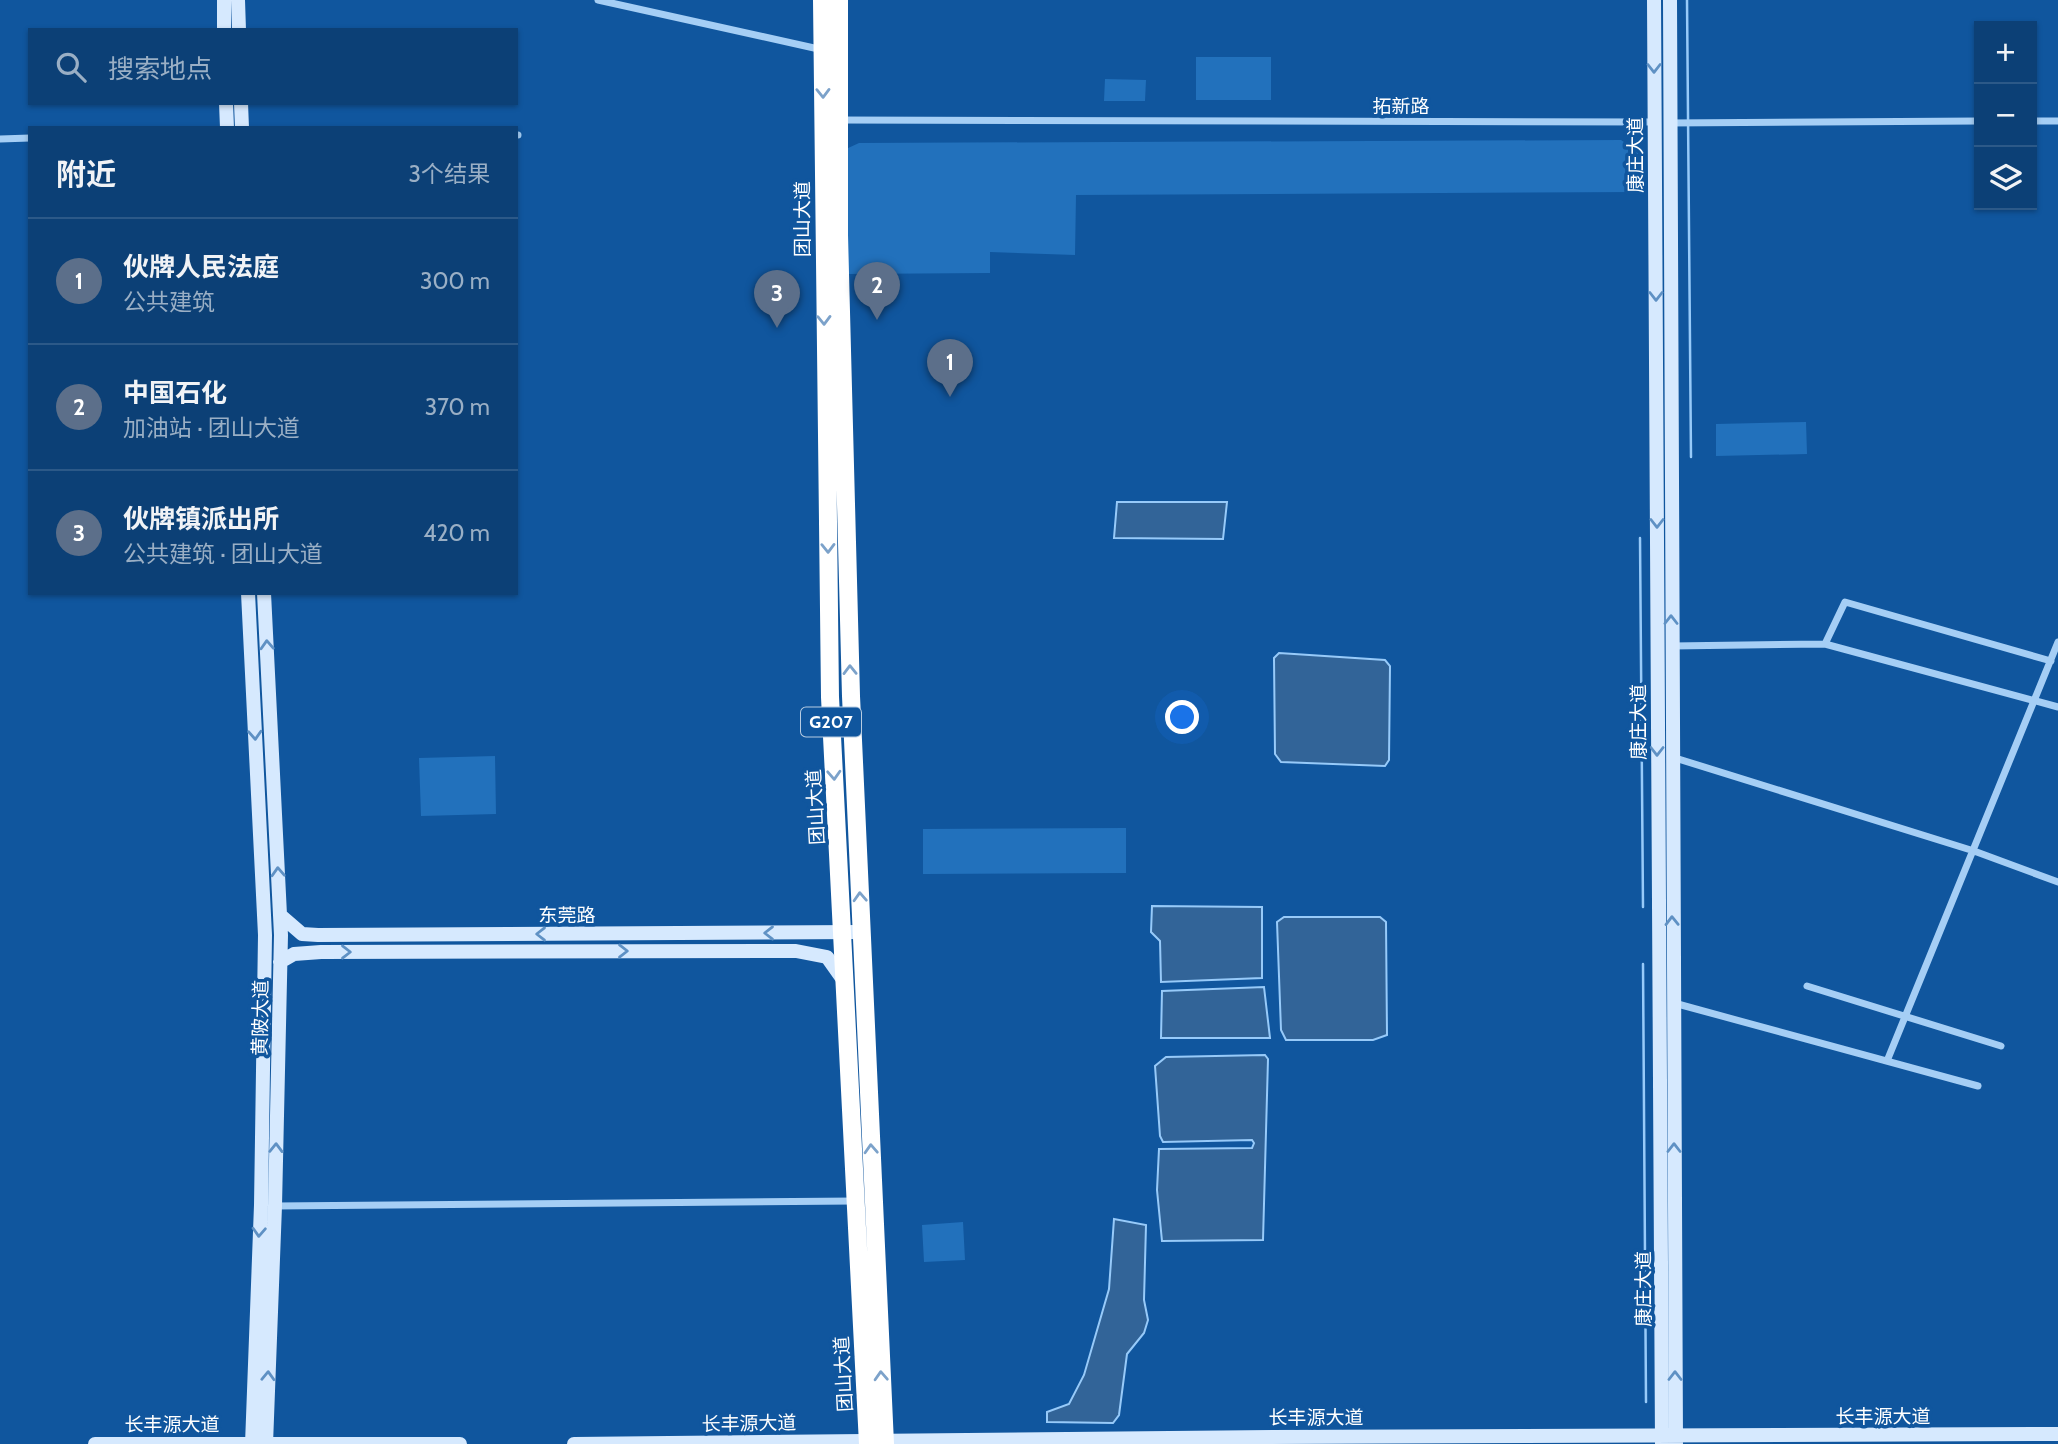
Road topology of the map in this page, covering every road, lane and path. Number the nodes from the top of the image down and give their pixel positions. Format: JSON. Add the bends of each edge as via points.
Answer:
{"nodes":[{"id":1,"x":224,"y":0,"type":"edge"},
{"id":2,"x":238,"y":0,"type":"edge"},
{"id":3,"x":598,"y":0,"type":"edge"},
{"id":4,"x":822,"y":0,"type":"edge"},
{"id":5,"x":839,"y":0,"type":"edge"},
{"id":6,"x":1654,"y":0,"type":"edge"},
{"id":7,"x":1670,"y":0,"type":"edge"},
{"id":8,"x":224,"y":28,"type":"edge"},
{"id":9,"x":239,"y":28,"type":"edge"},
{"id":10,"x":823,"y":50,"type":"junction"},
{"id":11,"x":226,"y":105,"type":"edge"},
{"id":12,"x":241,"y":105,"type":"edge"},
{"id":13,"x":832,"y":120,"type":"junction"},
{"id":14,"x":1974,"y":121,"type":"edge"},
{"id":15,"x":2037,"y":121,"type":"edge"},
{"id":16,"x":2058,"y":121,"type":"edge"},
{"id":17,"x":1654,"y":122,"type":"junction"},
{"id":18,"x":1671,"y":123,"type":"junction"},
{"id":19,"x":227,"y":126,"type":"edge"},
{"id":20,"x":242,"y":126,"type":"edge"},
{"id":21,"x":28,"y":138,"type":"edge"},
{"id":22,"x":0,"y":139,"type":"edge"},
{"id":23,"x":248,"y":595,"type":"edge"},
{"id":24,"x":264,"y":595,"type":"edge"},
{"id":25,"x":2058,"y":642,"type":"edge"},
{"id":26,"x":1825,"y":644,"type":"junction"},
{"id":27,"x":1664,"y":646,"type":"junction"},
{"id":28,"x":2051,"y":662,"type":"junction"},
{"id":29,"x":2036,"y":701,"type":"junction"},
{"id":30,"x":2058,"y":707,"type":"edge"},
{"id":31,"x":1671,"y":756,"type":"junction"},
{"id":32,"x":1974,"y":851,"type":"junction"},
{"id":33,"x":2058,"y":882,"type":"edge"},
{"id":34,"x":280,"y":915,"type":"junction"},
{"id":35,"x":862,"y":932,"type":"junction"},
{"id":36,"x":842,"y":933,"type":"junction"},
{"id":37,"x":280,"y":962,"type":"junction"},
{"id":38,"x":844,"y":981,"type":"junction"},
{"id":39,"x":1807,"y":986,"type":"dead end"},
{"id":40,"x":1673,"y":1003,"type":"junction"},
{"id":41,"x":1905,"y":1017,"type":"junction"},
{"id":42,"x":2001,"y":1046,"type":"dead end"},
{"id":43,"x":1887,"y":1061,"type":"junction"},
{"id":44,"x":1978,"y":1086,"type":"dead end"},
{"id":45,"x":864,"y":1200,"type":"junction"},
{"id":46,"x":268,"y":1206,"type":"junction"},
{"id":47,"x":2058,"y":1434,"type":"edge"},
{"id":48,"x":1669,"y":1439,"type":"edge"},
{"id":49,"x":1884,"y":1440,"type":"edge"},
{"id":50,"x":1922,"y":1440,"type":"edge"},
{"id":51,"x":876,"y":1442,"type":"edge"},
{"id":52,"x":95,"y":1444,"type":"edge"},
{"id":53,"x":252,"y":1444,"type":"edge"},
{"id":54,"x":265,"y":1444,"type":"edge"},
{"id":55,"x":460,"y":1444,"type":"edge"},
{"id":56,"x":574,"y":1444,"type":"edge"}],
"edges":[{"from":1,"to":8,"type":"main road"},
{"from":2,"to":9,"type":"main road"},
{"from":3,"to":10,"type":"street"},
{"from":4,"to":10,"type":"highway","name":"团山大道","number":"G207"},
{"from":5,"to":13,"type":"highway","name":"团山大道","number":"G207"},
{"from":6,"to":17,"type":"main road","name":"康庄大道","one_way":true},
{"from":7,"to":18,"type":"main road","name":"康庄大道"},
{"from":10,"to":13,"type":"highway","name":"团山大道","number":"G207","one_way":true},
{"from":11,"to":19,"type":"main road"},
{"from":12,"to":20,"type":"main road"},
{"from":13,"to":17,"type":"street","name":"拓新路"},
{"from":35,"to":13,"type":"highway","name":"团山大道","number":"G207","one_way":true},
{"from":13,"to":36,"type":"highway","name":"团山大道","number":"G207","one_way":true,"via":[[830,697]]},
{"from":14,"to":18,"type":"street","name":"拓新路"},
{"from":15,"to":16,"type":"street"},
{"from":17,"to":18,"type":"street","name":"拓新路"},
{"from":17,"to":27,"type":"main road","name":"康庄大道","one_way":true},
{"from":27,"to":18,"type":"main road","name":"康庄大道","one_way":true},
{"from":21,"to":22,"type":"street"},
{"from":23,"to":46,"type":"main road","name":"黄陂大道","one_way":true,"via":[[265,935]]},
{"from":34,"to":24,"type":"main road","name":"黄陂大道","one_way":true},
{"from":25,"to":28,"type":"street"},
{"from":26,"to":27,"type":"street"},
{"from":26,"to":28,"type":"street","via":[[1845,602]]},
{"from":26,"to":29,"type":"street"},
{"from":27,"to":31,"type":"main road","name":"康庄大道"},
{"from":27,"to":48,"type":"main road","name":"康庄大道","one_way":true},
{"from":28,"to":29,"type":"street"},
{"from":29,"to":30,"type":"street"},
{"from":29,"to":32,"type":"street"},
{"from":31,"to":32,"type":"street"},
{"from":40,"to":31,"type":"main road","name":"康庄大道","one_way":true},
{"from":32,"to":33,"type":"street"},
{"from":32,"to":41,"type":"street"},
{"from":36,"to":34,"type":"main road","name":"东莞路","one_way":true,"via":[[318,935],[302,934]]},
{"from":34,"to":37,"type":"main road","name":"黄陂大道"},
{"from":35,"to":36,"type":"main road","name":"东莞路"},
{"from":45,"to":35,"type":"highway","name":"团山大道","number":"G207","one_way":true},
{"from":36,"to":38,"type":"highway","name":"团山大道","number":"G207"},
{"from":37,"to":38,"type":"main road","name":"东莞路","one_way":true,"via":[[294,954],[321,953],[796,951],[827,957]]},
{"from":46,"to":37,"type":"main road","name":"黄陂大道","one_way":true},
{"from":38,"to":45,"type":"highway","name":"团山大道","number":"G207"},
{"from":39,"to":41,"type":"street"},
{"from":40,"to":43,"type":"street"},
{"from":48,"to":40,"type":"main road","name":"康庄大道","one_way":true},
{"from":41,"to":42,"type":"street"},
{"from":41,"to":43,"type":"street"},
{"from":43,"to":44,"type":"street"},
{"from":45,"to":46,"type":"street"},
{"from":45,"to":51,"type":"highway","name":"团山大道","number":"G207"},
{"from":46,"to":53,"type":"main road","name":"黄陂大道","one_way":true},
{"from":54,"to":46,"type":"main road","name":"黄陂大道","one_way":true},
{"from":47,"to":50,"type":"main road","name":"长丰源大道"},
{"from":48,"to":49,"type":"main road","name":"长丰源大道"},
{"from":48,"to":51,"type":"main road","name":"长丰源大道"},
{"from":49,"to":50,"type":"main road","name":"长丰源大道"},
{"from":51,"to":56,"type":"main road","name":"长丰源大道"},
{"from":52,"to":53,"type":"main road","name":"长丰源大道"},
{"from":53,"to":54,"type":"main road","name":"长丰源大道"},
{"from":54,"to":55,"type":"main road","name":"长丰源大道"}]}
